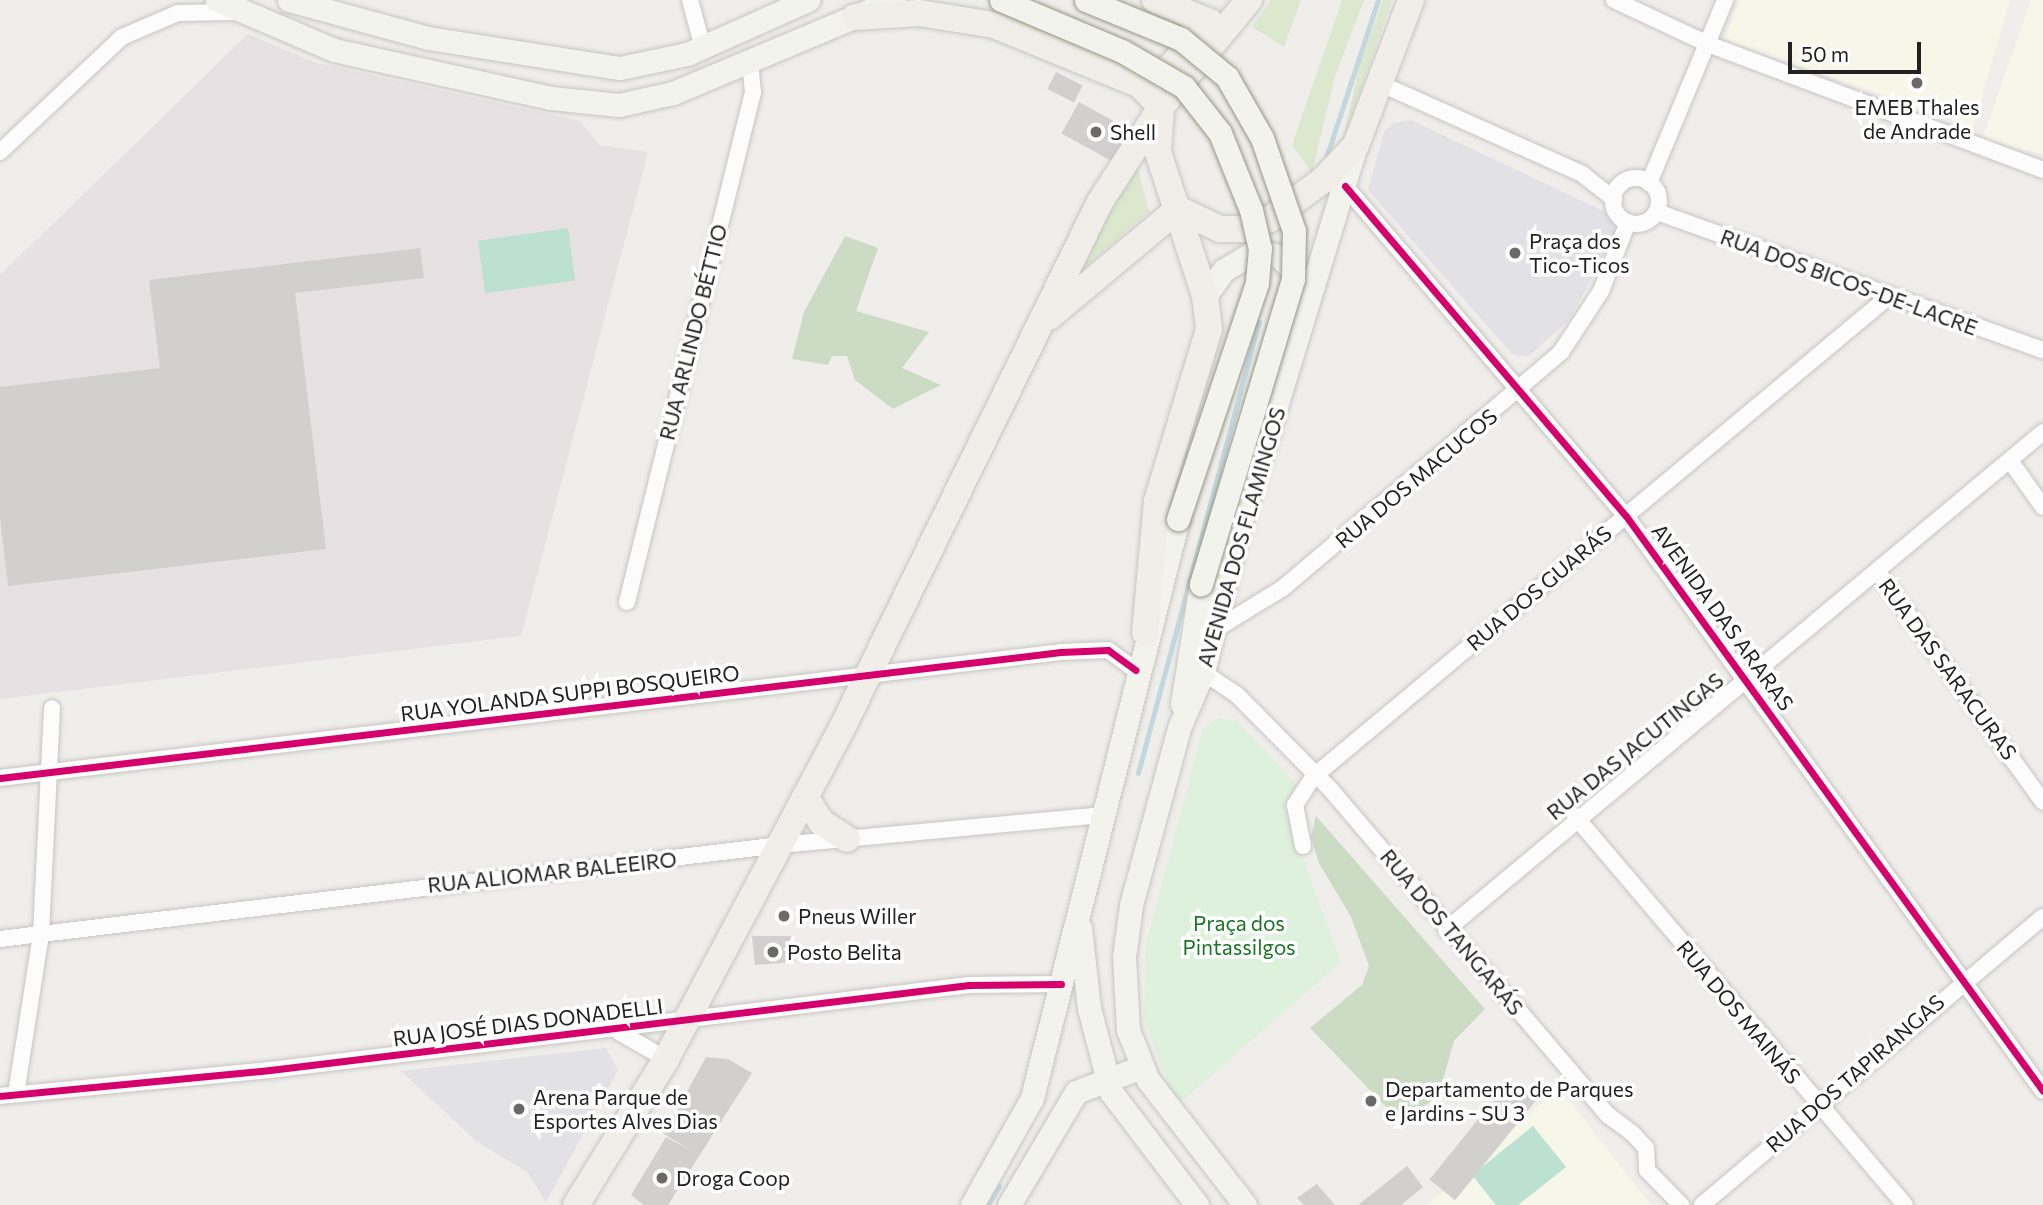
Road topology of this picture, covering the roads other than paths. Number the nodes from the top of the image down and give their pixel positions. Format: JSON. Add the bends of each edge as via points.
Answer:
{"nodes":[{"id":1,"x":172,"y":0,"type":"edge"},
{"id":2,"x":217,"y":0,"type":"edge"},
{"id":3,"x":289,"y":0,"type":"edge"},
{"id":4,"x":690,"y":0,"type":"edge"},
{"id":5,"x":808,"y":0,"type":"edge"},
{"id":6,"x":894,"y":0,"type":"edge"},
{"id":7,"x":1001,"y":0,"type":"edge"},
{"id":8,"x":1086,"y":0,"type":"edge"},
{"id":9,"x":1155,"y":0,"type":"edge"},
{"id":10,"x":1249,"y":0,"type":"edge"},
{"id":11,"x":1412,"y":0,"type":"edge"},
{"id":12,"x":1614,"y":0,"type":"edge"},
{"id":13,"x":1726,"y":0,"type":"edge"},
{"id":14,"x":237,"y":12,"type":"junction"},
{"id":15,"x":1195,"y":17,"type":"junction"},
{"id":16,"x":163,"y":18,"type":"junction"},
{"id":17,"x":855,"y":18,"type":"junction"},
{"id":18,"x":1228,"y":29,"type":"junction"},
{"id":19,"x":1708,"y":44,"type":"junction"},
{"id":20,"x":703,"y":48,"type":"junction"},
{"id":21,"x":750,"y":62,"type":"junction"},
{"id":22,"x":1379,"y":83,"type":"junction"},
{"id":23,"x":1139,"y":85,"type":"junction"},
{"id":24,"x":1161,"y":107,"type":"junction"},
{"id":25,"x":1356,"y":145,"type":"junction"},
{"id":26,"x":0,"y":152,"type":"edge"},
{"id":27,"x":2043,"y":170,"type":"edge"},
{"id":28,"x":1649,"y":183,"type":"junction"},
{"id":29,"x":1345,"y":186,"type":"junction"},
{"id":30,"x":1614,"y":199,"type":"junction"},
{"id":31,"x":1178,"y":209,"type":"junction"},
{"id":32,"x":1657,"y":212,"type":"junction"},
{"id":33,"x":1628,"y":222,"type":"junction"},
{"id":34,"x":1205,"y":296,"type":"junction"},
{"id":35,"x":1888,"y":297,"type":"junction"},
{"id":36,"x":1308,"y":314,"type":"junction"},
{"id":37,"x":1036,"y":331,"type":"junction"},
{"id":38,"x":2043,"y":351,"type":"edge"},
{"id":39,"x":1518,"y":392,"type":"junction"},
{"id":40,"x":2043,"y":432,"type":"edge"},
{"id":41,"x":2011,"y":462,"type":"junction"},
{"id":42,"x":2043,"y":507,"type":"edge"},
{"id":43,"x":1626,"y":516,"type":"junction"},
{"id":44,"x":1877,"y":571,"type":"junction"},
{"id":45,"x":627,"y":602,"type":"dead end"},
{"id":46,"x":1213,"y":631,"type":"junction"},
{"id":47,"x":1145,"y":632,"type":"junction"},
{"id":48,"x":1136,"y":670,"type":"junction"},
{"id":49,"x":1203,"y":672,"type":"junction"},
{"id":50,"x":869,"y":673,"type":"junction"},
{"id":51,"x":1747,"y":677,"type":"junction"},
{"id":52,"x":52,"y":708,"type":"dead end"},
{"id":53,"x":1179,"y":728,"type":"junction"},
{"id":54,"x":54,"y":771,"type":"junction"},
{"id":55,"x":1312,"y":777,"type":"junction"},
{"id":56,"x":0,"y":778,"type":"edge"},
{"id":57,"x":805,"y":797,"type":"junction"},
{"id":58,"x":2043,"y":802,"type":"edge"},
{"id":59,"x":1105,"y":815,"type":"junction"},
{"id":60,"x":1575,"y":817,"type":"junction"},
{"id":61,"x":847,"y":839,"type":"junction"},
{"id":62,"x":780,"y":845,"type":"junction"},
{"id":63,"x":1303,"y":846,"type":"dead end"},
{"id":64,"x":2043,"y":917,"type":"edge"},
{"id":65,"x":1080,"y":921,"type":"junction"},
{"id":66,"x":1446,"y":930,"type":"junction"},
{"id":67,"x":41,"y":934,"type":"junction"},
{"id":68,"x":0,"y":939,"type":"edge"},
{"id":69,"x":1963,"y":980,"type":"junction"},
{"id":70,"x":1061,"y":984,"type":"junction"},
{"id":71,"x":687,"y":1021,"type":"junction"},
{"id":72,"x":613,"y":1030,"type":"junction"},
{"id":73,"x":666,"y":1059,"type":"junction"},
{"id":74,"x":1144,"y":1074,"type":"junction"},
{"id":75,"x":1105,"y":1076,"type":"junction"},
{"id":76,"x":2043,"y":1091,"type":"edge"},
{"id":77,"x":8,"y":1095,"type":"edge"},
{"id":78,"x":1817,"y":1105,"type":"junction"},
{"id":79,"x":576,"y":1205,"type":"edge"},
{"id":80,"x":972,"y":1205,"type":"edge"},
{"id":81,"x":1009,"y":1205,"type":"edge"},
{"id":82,"x":1197,"y":1205,"type":"edge"},
{"id":83,"x":1245,"y":1205,"type":"edge"},
{"id":84,"x":1681,"y":1205,"type":"edge"},
{"id":85,"x":1702,"y":1205,"type":"edge"},
{"id":86,"x":1905,"y":1205,"type":"edge"}],
"edges":[{"from":1,"to":16,"type":"street"},
{"from":2,"to":14,"type":"main road"},
{"from":3,"to":20,"type":"main road","via":[[428,38],[598,68],[636,67]]},
{"from":4,"to":20,"type":"street"},
{"from":5,"to":20,"type":"main road"},
{"from":6,"to":17,"type":"main road"},
{"from":7,"to":47,"type":"main road","bridge":true,"via":[[1087,34],[1184,87],[1220,134],[1251,210],[1260,247],[1257,283]]},
{"from":8,"to":53,"type":"main road","bridge":true,"via":[[1181,39],[1227,77],[1262,138],[1294,231],[1293,279],[1201,584]]},
{"from":9,"to":15,"type":"main road"},
{"from":10,"to":18,"type":"main road"},
{"from":11,"to":22,"type":"main road","name":"AVENIDA DOS FLAMINGOS"},
{"from":12,"to":19,"type":"street"},
{"from":13,"to":19,"type":"street"},
{"from":14,"to":16,"type":"street","via":[[193,10]]},
{"from":14,"to":21,"type":"main road","via":[[334,50],[578,102],[651,101]]},
{"from":15,"to":18,"type":"main road"},
{"from":15,"to":23,"type":"main road","via":[[1193,41],[1166,72]]},
{"from":16,"to":26,"type":"street","via":[[110,45]]},
{"from":17,"to":21,"type":"main road"},
{"from":17,"to":23,"type":"main road","via":[[887,12],[961,17]]},
{"from":18,"to":24,"type":"main road"},
{"from":19,"to":27,"type":"street"},
{"from":19,"to":28,"type":"street"},
{"from":21,"to":45,"type":"street","name":"RUA ARLINDO BÉTTIO","via":[[753,92]]},
{"from":22,"to":25,"type":"main road","name":"AVENIDA DOS FLAMINGOS"},
{"from":22,"to":30,"type":"street","via":[[1582,174]]},
{"from":23,"to":24,"type":"main road"},
{"from":24,"to":31,"type":"main road","via":[[1158,152]]},
{"from":24,"to":37,"type":"main road","via":[[1100,202]]},
{"from":25,"to":29,"type":"main road","name":"AVENIDA DOS FLAMINGOS"},
{"from":25,"to":31,"type":"main road","via":[[1310,191],[1252,227],[1220,229]]},
{"from":28,"to":30,"type":"street","via":[[1627,181]]},
{"from":28,"to":32,"type":"street","via":[[1658,193]]},
{"from":29,"to":36,"type":"main road","name":"AVENIDA DOS FLAMINGOS"},
{"from":29,"to":39,"type":"street","name":"AVENIDA DAS ARARAS"},
{"from":30,"to":33,"type":"street"},
{"from":31,"to":34,"type":"main road"},
{"from":31,"to":37,"type":"main road"},
{"from":32,"to":33,"type":"street","via":[[1641,224]]},
{"from":32,"to":35,"type":"street","name":"RUA DOS BICOS-DE-LACRE"},
{"from":33,"to":39,"type":"street","name":"RUA DOS MACUCOS","via":[[1626,239],[1578,329]]},
{"from":34,"to":36,"type":"main road","via":[[1235,261],[1268,251],[1291,265]]},
{"from":34,"to":47,"type":"main road","via":[[1205,352],[1154,514]]},
{"from":35,"to":38,"type":"street","name":"RUA DOS BICOS-DE-LACRE"},
{"from":35,"to":43,"type":"street","name":"RUA DOS GUARÁS"},
{"from":36,"to":46,"type":"main road","name":"AVENIDA DOS FLAMINGOS"},
{"from":37,"to":50,"type":"main road"},
{"from":39,"to":43,"type":"street","name":"AVENIDA DAS ARARAS"},
{"from":39,"to":46,"type":"street","name":"RUA DOS MACUCOS","via":[[1283,588]]},
{"from":40,"to":41,"type":"street","name":"RUA DAS JACUTINGAS"},
{"from":41,"to":42,"type":"street"},
{"from":41,"to":44,"type":"street","name":"RUA DAS JACUTINGAS"},
{"from":43,"to":51,"type":"street","name":"AVENIDA DAS ARARAS"},
{"from":43,"to":55,"type":"street","name":"RUA DOS GUARÁS"},
{"from":44,"to":51,"type":"street","name":"RUA DAS JACUTINGAS"},
{"from":44,"to":58,"type":"street","name":"RUA DAS SARACURAS"},
{"from":46,"to":49,"type":"main road","name":"AVENIDA DOS FLAMINGOS"},
{"from":47,"to":48,"type":"main road"},
{"from":48,"to":50,"type":"street","name":"RUA YOLANDA SUPPI BOSQUEIRO","via":[[1116,652],[1095,649]]},
{"from":48,"to":59,"type":"main road"},
{"from":49,"to":53,"type":"main road","name":"AVENIDA DOS FLAMINGOS"},
{"from":49,"to":55,"type":"street","name":"RUA DOS TANGARÁS","via":[[1249,706]]},
{"from":50,"to":54,"type":"street","name":"RUA YOLANDA SUPPI BOSQUEIRO"},
{"from":50,"to":57,"type":"main road"},
{"from":51,"to":60,"type":"street","name":"RUA DAS JACUTINGAS"},
{"from":51,"to":69,"type":"street","name":"AVENIDA DAS ARARAS"},
{"from":52,"to":54,"type":"street"},
{"from":53,"to":74,"type":"main road","name":"AVENIDA DOS FLAMINGOS","via":[[1131,905],[1124,957],[1128,1030]]},
{"from":54,"to":56,"type":"street","name":"RUA YOLANDA SUPPI BOSQUEIRO"},
{"from":54,"to":67,"type":"street"},
{"from":55,"to":63,"type":"street","name":"RUA DOS GUARÁS","via":[[1295,804]]},
{"from":55,"to":66,"type":"street","name":"RUA DOS TANGARÁS","via":[[1412,883]]},
{"from":57,"to":61,"type":"main road","via":[[821,822]]},
{"from":57,"to":62,"type":"main road"},
{"from":59,"to":61,"type":"street","name":"RUA ALIOMAR BALEEIRO"},
{"from":59,"to":65,"type":"main road"},
{"from":60,"to":66,"type":"street","name":"RUA DAS JACUTINGAS"},
{"from":60,"to":78,"type":"street","name":"RUA DOS MAINÁS"},
{"from":61,"to":62,"type":"street","name":"RUA ALIOMAR BALEEIRO"},
{"from":62,"to":67,"type":"street","name":"RUA ALIOMAR BALEEIRO"},
{"from":62,"to":71,"type":"main road"},
{"from":64,"to":69,"type":"street","name":"RUA DOS TAPIRANGAS"},
{"from":65,"to":70,"type":"main road"},
{"from":65,"to":75,"type":"main road"},
{"from":66,"to":84,"type":"street","name":"RUA DOS TANGARÁS","via":[[1608,1115],[1646,1149],[1647,1170]]},
{"from":67,"to":68,"type":"street","name":"RUA ALIOMAR BALEEIRO"},
{"from":67,"to":77,"type":"street"},
{"from":69,"to":76,"type":"street","name":"AVENIDA DAS ARARAS"},
{"from":69,"to":78,"type":"street","name":"RUA DOS TAPIRANGAS"},
{"from":70,"to":71,"type":"street","name":"RUA JOSÉ DIAS DONADELLI","via":[[969,985]]},
{"from":70,"to":80,"type":"main road","via":[[1032,1098]]},
{"from":71,"to":72,"type":"street","name":"RUA JOSÉ DIAS DONADELLI"},
{"from":71,"to":73,"type":"main road"},
{"from":72,"to":73,"type":"street","name":"RUA JOSÉ DIAS DONADELLI","via":[[637,1037]]},
{"from":72,"to":77,"type":"street","name":"RUA JOSÉ DIAS DONADELLI"},
{"from":73,"to":79,"type":"main road"},
{"from":74,"to":75,"type":"main road"},
{"from":74,"to":83,"type":"main road","name":"AVENIDA DOS FLAMINGOS"},
{"from":75,"to":81,"type":"main road","via":[[1066,1103]]},
{"from":75,"to":82,"type":"main road","via":[[1126,1117]]},
{"from":78,"to":85,"type":"street","name":"RUA DOS TAPIRANGAS"},
{"from":78,"to":86,"type":"street","name":"RUA DOS MAINÁS"}]}
